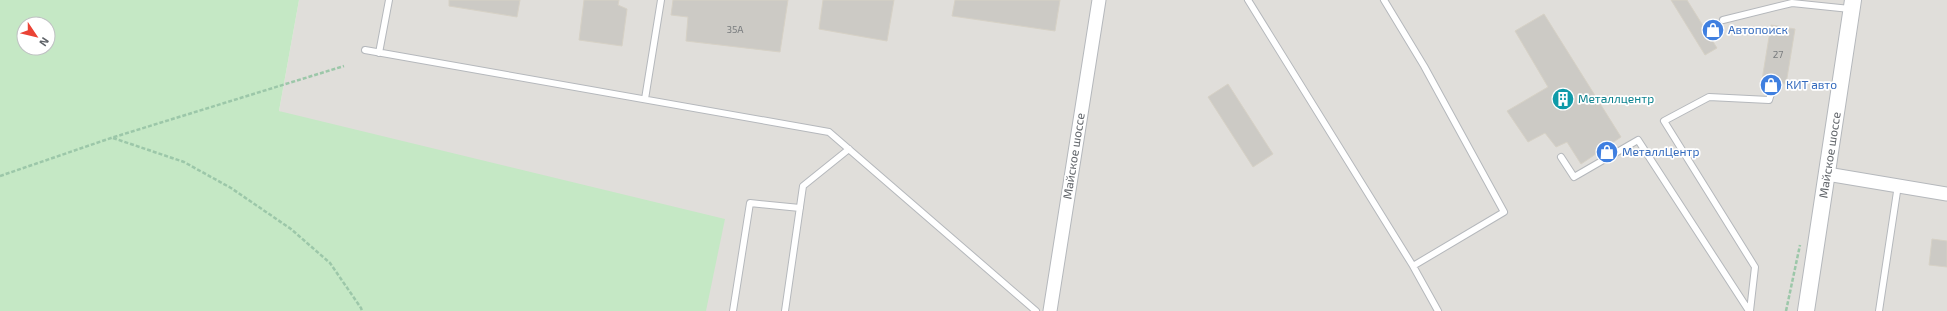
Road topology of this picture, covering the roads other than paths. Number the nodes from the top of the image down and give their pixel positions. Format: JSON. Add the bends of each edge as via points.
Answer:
{"nodes":[{"id":1,"x":389,"y":0,"type":"edge"},
{"id":2,"x":661,"y":0,"type":"edge"},
{"id":3,"x":1099,"y":0,"type":"edge"},
{"id":4,"x":1248,"y":0,"type":"edge"},
{"id":5,"x":1384,"y":0,"type":"edge"},
{"id":6,"x":1852,"y":5,"type":"edge"},
{"id":7,"x":1723,"y":20,"type":"dead end"},
{"id":8,"x":365,"y":50,"type":"dead end"},
{"id":9,"x":379,"y":53,"type":"junction"},
{"id":10,"x":1774,"y":84,"type":"dead end"},
{"id":11,"x":645,"y":99,"type":"junction"},
{"id":12,"x":848,"y":149,"type":"junction"},
{"id":13,"x":1561,"y":157,"type":"dead end"},
{"id":14,"x":1827,"y":174,"type":"junction"},
{"id":15,"x":1898,"y":185,"type":"junction"},
{"id":16,"x":1947,"y":194,"type":"edge"},
{"id":17,"x":800,"y":208,"type":"junction"},
{"id":18,"x":1414,"y":266,"type":"junction"},
{"id":19,"x":733,"y":311,"type":"edge"},
{"id":20,"x":785,"y":311,"type":"edge"},
{"id":21,"x":1036,"y":311,"type":"edge"},
{"id":22,"x":1050,"y":311,"type":"edge"},
{"id":23,"x":1438,"y":311,"type":"edge"},
{"id":24,"x":1749,"y":311,"type":"edge"},
{"id":25,"x":1806,"y":311,"type":"edge"},
{"id":26,"x":1879,"y":311,"type":"edge"}],
"edges":[{"from":1,"to":9,"type":"lane"},
{"from":2,"to":11,"type":"lane"},
{"from":3,"to":22,"type":"street","name":"Майское шоссе"},
{"from":4,"to":18,"type":"lane"},
{"from":5,"to":18,"type":"lane","via":[[1424,66],[1504,212]]},
{"from":6,"to":7,"type":"lane","via":[[1792,3]]},
{"from":6,"to":14,"type":"street","name":"Майское шоссе"},
{"from":8,"to":9,"type":"lane"},
{"from":9,"to":11,"type":"lane"},
{"from":10,"to":24,"type":"lane","via":[[1769,100],[1708,97],[1664,121],[1755,267]]},
{"from":11,"to":12,"type":"lane","via":[[829,132]]},
{"from":12,"to":17,"type":"lane","via":[[803,186]]},
{"from":12,"to":21,"type":"lane"},
{"from":13,"to":24,"type":"lane","via":[[1574,177],[1638,140]]},
{"from":14,"to":15,"type":"street"},
{"from":14,"to":25,"type":"street","name":"Майское шоссе"},
{"from":15,"to":16,"type":"street"},
{"from":15,"to":26,"type":"lane"},
{"from":17,"to":19,"type":"lane","via":[[750,203]]},
{"from":17,"to":20,"type":"lane"},
{"from":18,"to":23,"type":"lane"}]}
